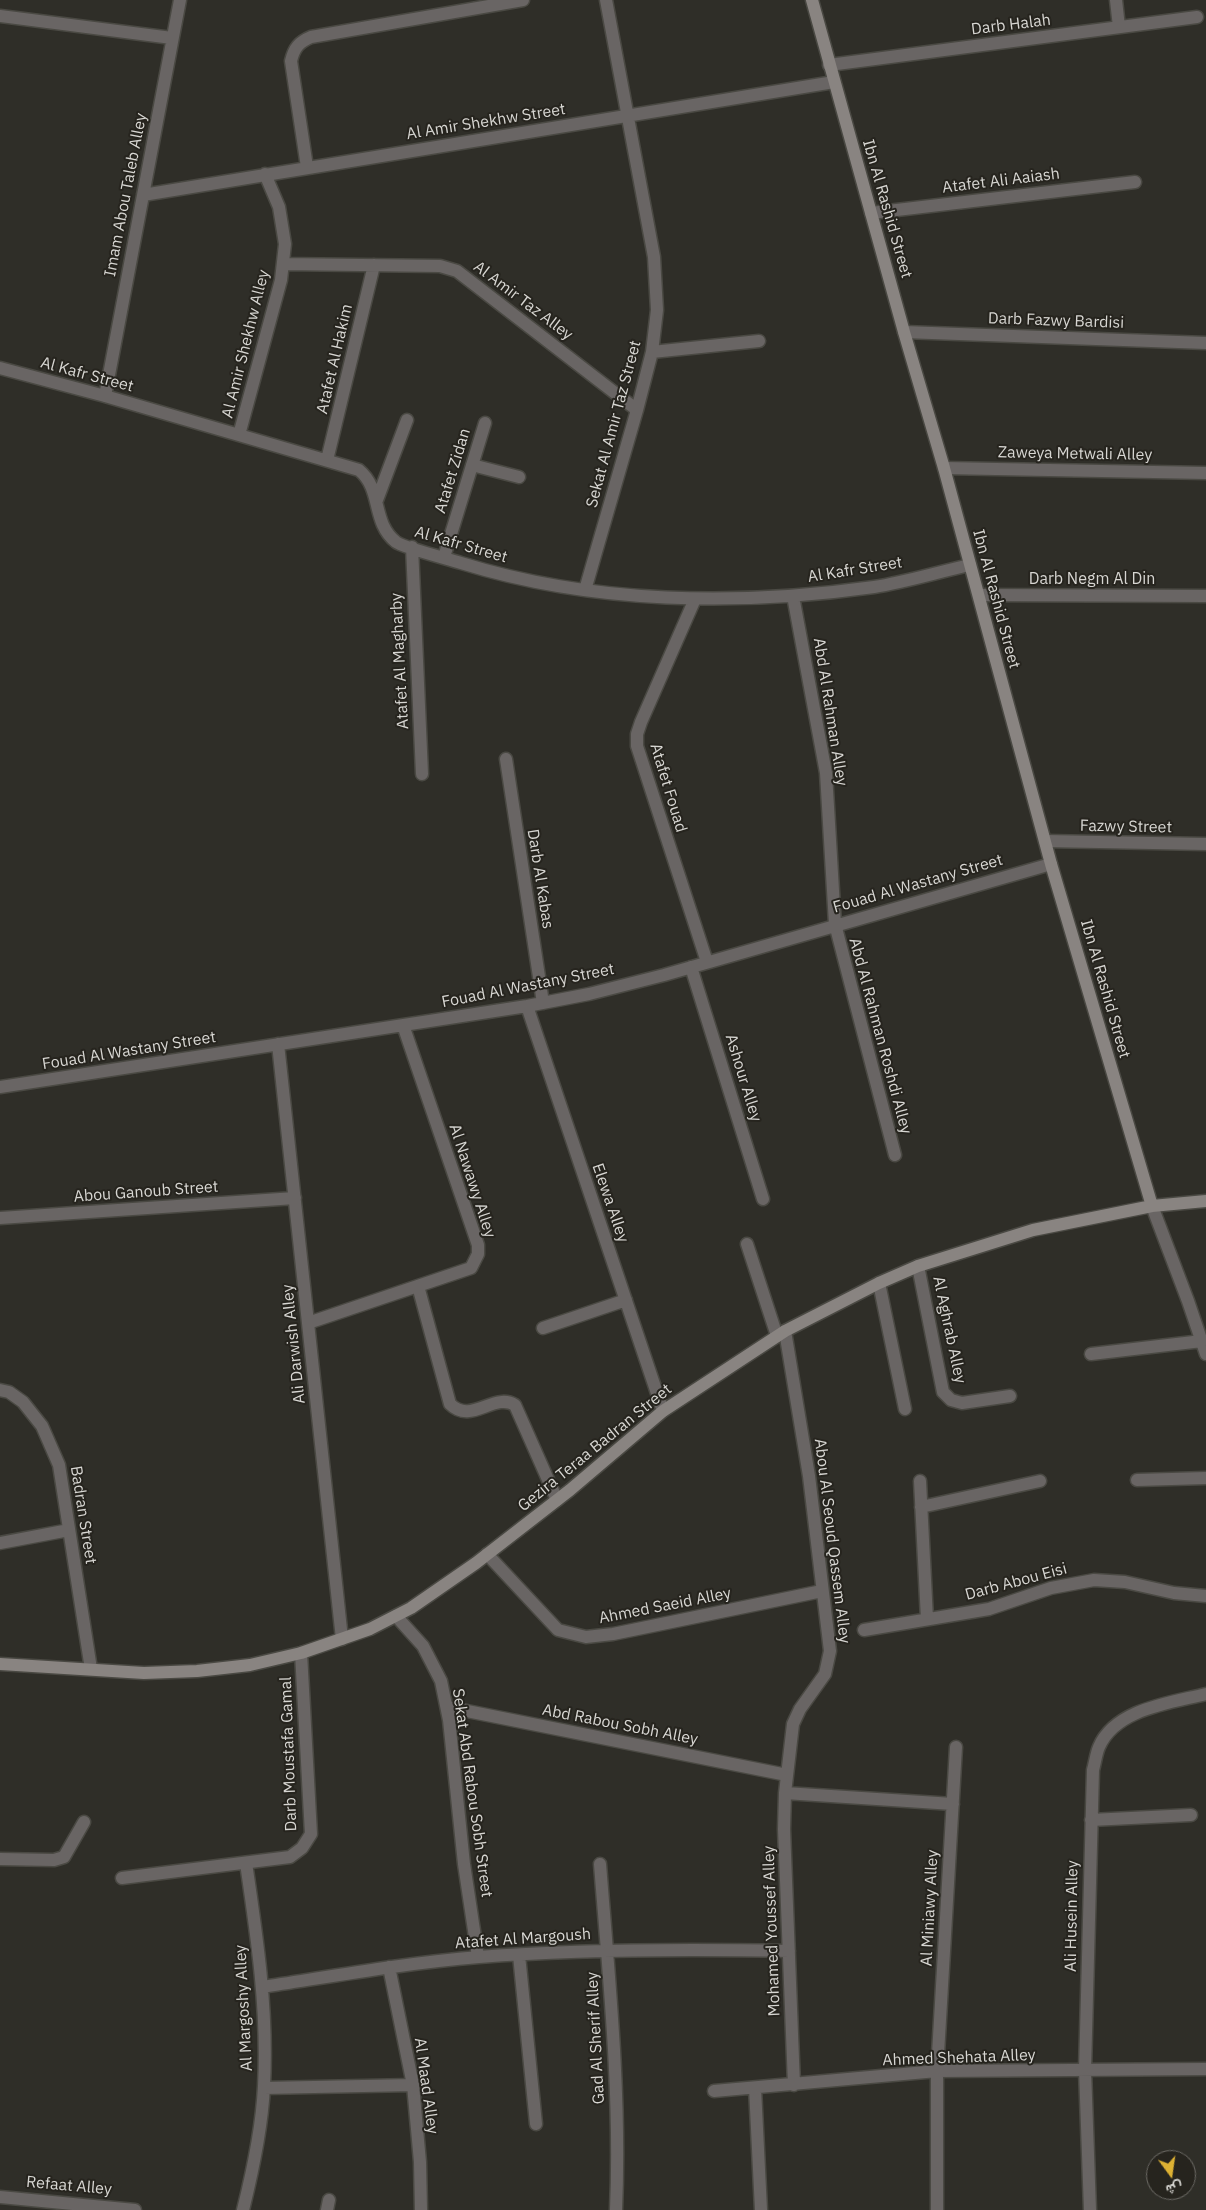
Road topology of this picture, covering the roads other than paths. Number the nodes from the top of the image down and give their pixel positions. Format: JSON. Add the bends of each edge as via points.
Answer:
{"nodes":[{"id":1,"x":180,"y":0,"type":"edge"},
{"id":2,"x":523,"y":0,"type":"edge"},
{"id":3,"x":606,"y":0,"type":"edge"},
{"id":4,"x":812,"y":0,"type":"edge"},
{"id":5,"x":1116,"y":0,"type":"edge"},
{"id":6,"x":0,"y":16,"type":"edge"},
{"id":7,"x":1197,"y":17,"type":"dead end"},
{"id":8,"x":1119,"y":27,"type":"junction"},
{"id":9,"x":172,"y":38,"type":"junction"},
{"id":10,"x":829,"y":65,"type":"junction"},
{"id":11,"x":834,"y":82,"type":"junction"},
{"id":12,"x":627,"y":115,"type":"junction"},
{"id":13,"x":307,"y":167,"type":"junction"},
{"id":14,"x":265,"y":174,"type":"junction"},
{"id":15,"x":1135,"y":182,"type":"dead end"},
{"id":16,"x":143,"y":194,"type":"junction"},
{"id":17,"x":871,"y":214,"type":"junction"},
{"id":18,"x":283,"y":264,"type":"junction"},
{"id":19,"x":374,"y":265,"type":"junction"},
{"id":20,"x":904,"y":332,"type":"junction"},
{"id":21,"x":759,"y":341,"type":"dead end"},
{"id":22,"x":1206,"y":343,"type":"edge"},
{"id":23,"x":652,"y":352,"type":"junction"},
{"id":24,"x":0,"y":368,"type":"edge"},
{"id":25,"x":105,"y":396,"type":"junction"},
{"id":26,"x":637,"y":410,"type":"junction"},
{"id":27,"x":408,"y":420,"type":"dead end"},
{"id":28,"x":485,"y":423,"type":"dead end"},
{"id":29,"x":239,"y":435,"type":"junction"},
{"id":30,"x":327,"y":460,"type":"junction"},
{"id":31,"x":472,"y":465,"type":"junction"},
{"id":32,"x":944,"y":468,"type":"junction"},
{"id":33,"x":1206,"y":473,"type":"edge"},
{"id":34,"x":519,"y":477,"type":"dead end"},
{"id":35,"x":377,"y":500,"type":"junction"},
{"id":36,"x":412,"y":547,"type":"junction"},
{"id":37,"x":444,"y":557,"type":"junction"},
{"id":38,"x":970,"y":565,"type":"junction"},
{"id":39,"x":585,"y":590,"type":"junction"},
{"id":40,"x":979,"y":595,"type":"junction"},
{"id":41,"x":793,"y":596,"type":"junction"},
{"id":42,"x":1206,"y":596,"type":"edge"},
{"id":43,"x":696,"y":599,"type":"junction"},
{"id":44,"x":506,"y":759,"type":"dead end"},
{"id":45,"x":422,"y":774,"type":"dead end"},
{"id":46,"x":1045,"y":842,"type":"junction"},
{"id":47,"x":1206,"y":844,"type":"edge"},
{"id":48,"x":1051,"y":864,"type":"junction"},
{"id":49,"x":835,"y":924,"type":"junction"},
{"id":50,"x":707,"y":962,"type":"junction"},
{"id":51,"x":691,"y":967,"type":"junction"},
{"id":52,"x":543,"y":1003,"type":"junction"},
{"id":53,"x":526,"y":1006,"type":"junction"},
{"id":54,"x":403,"y":1025,"type":"junction"},
{"id":55,"x":278,"y":1044,"type":"junction"},
{"id":56,"x":0,"y":1087,"type":"edge"},
{"id":57,"x":894,"y":1155,"type":"dead end"},
{"id":58,"x":295,"y":1198,"type":"junction"},
{"id":59,"x":763,"y":1199,"type":"dead end"},
{"id":60,"x":1206,"y":1201,"type":"edge"},
{"id":61,"x":1152,"y":1206,"type":"junction"},
{"id":62,"x":0,"y":1218,"type":"edge"},
{"id":63,"x":747,"y":1244,"type":"dead end"},
{"id":64,"x":918,"y":1266,"type":"junction"},
{"id":65,"x":879,"y":1283,"type":"junction"},
{"id":66,"x":418,"y":1286,"type":"junction"},
{"id":67,"x":626,"y":1300,"type":"junction"},
{"id":68,"x":308,"y":1323,"type":"junction"},
{"id":69,"x":543,"y":1328,"type":"dead end"},
{"id":70,"x":781,"y":1334,"type":"junction"},
{"id":71,"x":1202,"y":1342,"type":"junction"},
{"id":72,"x":1091,"y":1354,"type":"dead end"},
{"id":73,"x":1206,"y":1354,"type":"edge"},
{"id":74,"x":0,"y":1390,"type":"edge"},
{"id":75,"x":1010,"y":1396,"type":"dead end"},
{"id":76,"x":905,"y":1409,"type":"dead end"},
{"id":77,"x":662,"y":1411,"type":"junction"},
{"id":78,"x":1206,"y":1478,"type":"edge"},
{"id":79,"x":1137,"y":1480,"type":"dead end"},
{"id":80,"x":920,"y":1481,"type":"dead end"},
{"id":81,"x":1040,"y":1481,"type":"dead end"},
{"id":82,"x":557,"y":1500,"type":"junction"},
{"id":83,"x":921,"y":1507,"type":"junction"},
{"id":84,"x":69,"y":1530,"type":"junction"},
{"id":85,"x":0,"y":1543,"type":"edge"},
{"id":86,"x":487,"y":1554,"type":"junction"},
{"id":87,"x":822,"y":1591,"type":"junction"},
{"id":88,"x":1206,"y":1596,"type":"edge"},
{"id":89,"x":396,"y":1616,"type":"junction"},
{"id":90,"x":927,"y":1619,"type":"junction"},
{"id":91,"x":864,"y":1630,"type":"dead end"},
{"id":92,"x":342,"y":1640,"type":"junction"},
{"id":93,"x":302,"y":1653,"type":"junction"},
{"id":94,"x":0,"y":1664,"type":"edge"},
{"id":95,"x":91,"y":1669,"type":"junction"},
{"id":96,"x":1206,"y":1694,"type":"edge"},
{"id":97,"x":447,"y":1707,"type":"junction"},
{"id":98,"x":956,"y":1746,"type":"dead end"},
{"id":99,"x":787,"y":1775,"type":"junction"},
{"id":100,"x":785,"y":1794,"type":"junction"},
{"id":101,"x":953,"y":1804,"type":"junction"},
{"id":102,"x":1191,"y":1814,"type":"dead end"},
{"id":103,"x":1091,"y":1820,"type":"junction"},
{"id":104,"x":84,"y":1822,"type":"dead end"},
{"id":105,"x":0,"y":1859,"type":"edge"},
{"id":106,"x":246,"y":1863,"type":"junction"},
{"id":107,"x":600,"y":1864,"type":"dead end"},
{"id":108,"x":122,"y":1878,"type":"dead end"},
{"id":109,"x":607,"y":1950,"type":"junction"},
{"id":110,"x":789,"y":1951,"type":"junction"},
{"id":111,"x":519,"y":1955,"type":"junction"},
{"id":112,"x":478,"y":1957,"type":"junction"},
{"id":113,"x":389,"y":1967,"type":"junction"},
{"id":114,"x":262,"y":1987,"type":"junction"},
{"id":115,"x":1206,"y":2069,"type":"edge"},
{"id":116,"x":1085,"y":2070,"type":"junction"},
{"id":117,"x":937,"y":2071,"type":"junction"},
{"id":118,"x":794,"y":2085,"type":"junction"},
{"id":119,"x":412,"y":2086,"type":"junction"},
{"id":120,"x":264,"y":2088,"type":"junction"},
{"id":121,"x":755,"y":2088,"type":"junction"},
{"id":122,"x":714,"y":2091,"type":"dead end"},
{"id":123,"x":536,"y":2124,"type":"dead end"},
{"id":124,"x":0,"y":2197,"type":"edge"},
{"id":125,"x":135,"y":2210,"type":"edge"},
{"id":126,"x":243,"y":2210,"type":"edge"},
{"id":127,"x":421,"y":2210,"type":"edge"},
{"id":128,"x":616,"y":2210,"type":"edge"},
{"id":129,"x":761,"y":2210,"type":"edge"},
{"id":130,"x":937,"y":2210,"type":"edge"},
{"id":131,"x":1090,"y":2210,"type":"edge"}],
"edges":[{"from":1,"to":9,"type":"street","name":"Imam Abou Taleb Alley"},
{"from":2,"to":13,"type":"street","via":[[311,36],[298,44],[291,61]]},
{"from":3,"to":12,"type":"street","name":"Sekat Al Amir Taz Street"},
{"from":4,"to":10,"type":"street","name":"Ibn Al Rashid Street"},
{"from":5,"to":8,"type":"street"},
{"from":6,"to":9,"type":"street"},
{"from":7,"to":8,"type":"street","name":"Darb Halah"},
{"from":8,"to":10,"type":"street","name":"Darb Halah"},
{"from":9,"to":16,"type":"street","name":"Imam Abou Taleb Alley"},
{"from":10,"to":11,"type":"street","name":"Ibn Al Rashid Street"},
{"from":11,"to":12,"type":"street","name":"Al Amir Shekhw Street"},
{"from":11,"to":17,"type":"street","name":"Ibn Al Rashid Street"},
{"from":12,"to":13,"type":"street","name":"Al Amir Shekhw Street"},
{"from":12,"to":23,"type":"street","name":"Sekat Al Amir Taz Street","via":[[654,257],[657,310]]},
{"from":13,"to":14,"type":"street","name":"Al Amir Shekhw Street"},
{"from":14,"to":16,"type":"street","name":"Al Amir Shekhw Street"},
{"from":14,"to":18,"type":"street","name":"Al Amir Shekhw Alley","via":[[279,207],[285,244]]},
{"from":15,"to":17,"type":"street","name":"Atafet Ali Aaiash"},
{"from":16,"to":25,"type":"street","name":"Imam Abou Taleb Alley"},
{"from":17,"to":20,"type":"street","name":"Ibn Al Rashid Street"},
{"from":18,"to":19,"type":"street","name":"Al Amir Taz Alley"},
{"from":18,"to":29,"type":"street","name":"Al Amir Shekhw Alley"},
{"from":19,"to":26,"type":"street","name":"Al Amir Taz Alley","via":[[440,266],[457,271]]},
{"from":19,"to":30,"type":"street","name":"Atafet Al Hakim"},
{"from":20,"to":22,"type":"street","name":"Darb Fazwy Bardisi"},
{"from":20,"to":32,"type":"street","name":"Ibn Al Rashid Street"},
{"from":21,"to":23,"type":"street"},
{"from":23,"to":26,"type":"street","name":"Sekat Al Amir Taz Street"},
{"from":24,"to":25,"type":"street","name":"Al Kafr Street"},
{"from":25,"to":29,"type":"street","name":"Al Kafr Street"},
{"from":26,"to":39,"type":"street","name":"Sekat Al Amir Taz Street"},
{"from":27,"to":35,"type":"street"},
{"from":28,"to":31,"type":"street","name":"Atafet Zidan"},
{"from":29,"to":30,"type":"street","name":"Al Kafr Street"},
{"from":30,"to":35,"type":"street","name":"Al Kafr Street","via":[[359,470],[368,478]]},
{"from":31,"to":34,"type":"street"},
{"from":31,"to":37,"type":"street","name":"Atafet Zidan"},
{"from":32,"to":33,"type":"street","name":"Zaweya Metwali Alley"},
{"from":32,"to":38,"type":"street","name":"Ibn Al Rashid Street"},
{"from":35,"to":36,"type":"street","name":"Al Kafr Street","via":[[378,516],[386,530],[397,543]]},
{"from":36,"to":37,"type":"street","name":"Al Kafr Street"},
{"from":36,"to":45,"type":"street","name":"Atafet Al Magharby"},
{"from":37,"to":39,"type":"street","name":"Al Kafr Street","via":[[490,572]]},
{"from":38,"to":40,"type":"street","name":"Ibn Al Rashid Street"},
{"from":38,"to":41,"type":"street","name":"Al Kafr Street","via":[[876,586]]},
{"from":39,"to":43,"type":"street","name":"Al Kafr Street"},
{"from":40,"to":42,"type":"street","name":"Darb Negm Al Din"},
{"from":40,"to":46,"type":"street","name":"Ibn Al Rashid Street"},
{"from":41,"to":43,"type":"street","name":"Al Kafr Street"},
{"from":41,"to":49,"type":"street","name":"Abd Al Rahman Alley","via":[[826,773]]},
{"from":43,"to":50,"type":"street","name":"Atafet Fouad","via":[[641,722],[637,746]]},
{"from":44,"to":52,"type":"street","name":"Darb Al Kabas"},
{"from":46,"to":47,"type":"street","name":"Fazwy Street"},
{"from":46,"to":48,"type":"street","name":"Ibn Al Rashid Street"},
{"from":48,"to":49,"type":"street","name":"Fouad Al Wastany Street"},
{"from":48,"to":61,"type":"street","name":"Ibn Al Rashid Street"},
{"from":49,"to":50,"type":"street","name":"Fouad Al Wastany Street"},
{"from":49,"to":57,"type":"street","name":"Abd Al Rahman Roshdi Alley"},
{"from":50,"to":51,"type":"street","name":"Fouad Al Wastany Street"},
{"from":51,"to":52,"type":"street","name":"Fouad Al Wastany Street"},
{"from":51,"to":59,"type":"street","name":"Ashour Alley"},
{"from":52,"to":53,"type":"street","name":"Fouad Al Wastany Street"},
{"from":53,"to":54,"type":"street","name":"Fouad Al Wastany Street"},
{"from":53,"to":67,"type":"street","name":"Elewa Alley"},
{"from":54,"to":55,"type":"street","name":"Fouad Al Wastany Street"},
{"from":54,"to":66,"type":"street","name":"Al Nawawy Alley","via":[[478,1245],[478,1254],[471,1268]]},
{"from":55,"to":56,"type":"street","name":"Fouad Al Wastany Street"},
{"from":55,"to":58,"type":"street","name":"Ali Darwish Alley"},
{"from":58,"to":62,"type":"street","name":"Abou Ganoub Street"},
{"from":58,"to":68,"type":"street","name":"Ali Darwish Alley"},
{"from":60,"to":61,"type":"street","name":"Gezira Teraa Badran Street"},
{"from":61,"to":64,"type":"street","name":"Gezira Teraa Badran Street","via":[[1033,1230]]},
{"from":61,"to":71,"type":"street"},
{"from":63,"to":70,"type":"street","name":"Abou Al Seoud Qassem Alley"},
{"from":64,"to":65,"type":"street","name":"Gezira Teraa Badran Street"},
{"from":64,"to":75,"type":"street","name":"Al Aghrab Alley","via":[[943,1392],[951,1400],[962,1403]]},
{"from":65,"to":70,"type":"street","name":"Gezira Teraa Badran Street"},
{"from":65,"to":76,"type":"street"},
{"from":66,"to":68,"type":"street","name":"Al Nawawy Alley"},
{"from":66,"to":82,"type":"street","via":[[450,1404],[470,1412],[503,1402],[515,1405]]},
{"from":67,"to":69,"type":"street"},
{"from":67,"to":77,"type":"street","name":"Elewa Alley"},
{"from":68,"to":92,"type":"street","name":"Ali Darwish Alley"},
{"from":70,"to":77,"type":"street","name":"Gezira Teraa Badran Street"},
{"from":70,"to":87,"type":"street","name":"Abou Al Seoud Qassem Alley","via":[[809,1476]]},
{"from":71,"to":72,"type":"street"},
{"from":71,"to":73,"type":"street"},
{"from":74,"to":84,"type":"street","name":"Badran Street","via":[[23,1402],[42,1426],[59,1465]]},
{"from":77,"to":82,"type":"street","name":"Gezira Teraa Badran Street"},
{"from":78,"to":79,"type":"street"},
{"from":80,"to":83,"type":"street"},
{"from":81,"to":83,"type":"street"},
{"from":82,"to":86,"type":"street","name":"Gezira Teraa Badran Street"},
{"from":83,"to":90,"type":"street"},
{"from":84,"to":85,"type":"street"},
{"from":84,"to":95,"type":"street","name":"Badran Street"},
{"from":86,"to":87,"type":"street","name":"Ahmed Saeid Alley","via":[[558,1630],[586,1636],[613,1634]]},
{"from":86,"to":89,"type":"street","name":"Gezira Teraa Badran Street"},
{"from":87,"to":99,"type":"street","name":"Abou Al Seoud Qassem Alley","via":[[830,1651],[825,1674],[793,1724]]},
{"from":88,"to":90,"type":"street","name":"Darb Abou Eisi","via":[[1094,1580],[1051,1588],[989,1609]]},
{"from":89,"to":92,"type":"street","name":"Gezira Teraa Badran Street"},
{"from":89,"to":97,"type":"street","name":"Sekat Abd Rabou Sobh Street","via":[[423,1646],[441,1681]]},
{"from":90,"to":91,"type":"street","name":"Darb Abou Eisi"},
{"from":92,"to":93,"type":"street","name":"Gezira Teraa Badran Street"},
{"from":93,"to":95,"type":"street","name":"Gezira Teraa Badran Street","via":[[250,1665],[197,1671],[144,1673]]},
{"from":93,"to":106,"type":"street","name":"Darb Moustafa Gamal","via":[[310,1834],[302,1848],[290,1857]]},
{"from":94,"to":95,"type":"street","name":"Gezira Teraa Badran Street"},
{"from":96,"to":103,"type":"street","name":"Ali Husein Alley","via":[[1148,1709],[1113,1727],[1099,1747],[1093,1770]]},
{"from":97,"to":99,"type":"street","name":"Abd Rabou Sobh Alley"},
{"from":97,"to":112,"type":"street","name":"Sekat Abd Rabou Sobh Street"},
{"from":98,"to":101,"type":"street","name":"Al Miniawy Alley"},
{"from":99,"to":100,"type":"street","name":"Mohamed Youssef Alley"},
{"from":100,"to":101,"type":"street"},
{"from":100,"to":110,"type":"street","name":"Mohamed Youssef Alley"},
{"from":101,"to":117,"type":"street","name":"Al Miniawy Alley"},
{"from":102,"to":103,"type":"street"},
{"from":103,"to":116,"type":"street","name":"Ali Husein Alley"},
{"from":104,"to":105,"type":"street","via":[[64,1857],[54,1860]]},
{"from":106,"to":108,"type":"street","name":"Darb Moustafa Gamal"},
{"from":106,"to":114,"type":"street","name":"Al Margoshy Alley"},
{"from":107,"to":109,"type":"street","name":"Gad Al Sherif Alley"},
{"from":109,"to":110,"type":"street","name":"Atafet Al Margoush"},
{"from":109,"to":111,"type":"street","name":"Atafet Al Margoush"},
{"from":109,"to":128,"type":"street","name":"Gad Al Sherif Alley","via":[[616,2100]]},
{"from":110,"to":118,"type":"street","name":"Mohamed Youssef Alley"},
{"from":111,"to":112,"type":"street","name":"Atafet Al Margoush"},
{"from":111,"to":123,"type":"street"},
{"from":112,"to":113,"type":"street","name":"Atafet Al Margoush"},
{"from":113,"to":114,"type":"street","name":"Atafet Al Margoush"},
{"from":113,"to":119,"type":"street","name":"Al Maad Alley"},
{"from":114,"to":120,"type":"street","name":"Al Margoshy Alley"},
{"from":115,"to":116,"type":"street","name":"Ahmed Shehata Alley"},
{"from":116,"to":117,"type":"street","name":"Ahmed Shehata Alley"},
{"from":116,"to":131,"type":"street","name":"Ali Husein Alley"},
{"from":117,"to":118,"type":"street","name":"Ahmed Shehata Alley"},
{"from":117,"to":130,"type":"street","name":"Al Miniawy Alley"},
{"from":118,"to":121,"type":"street","name":"Ahmed Shehata Alley"},
{"from":119,"to":120,"type":"street"},
{"from":119,"to":127,"type":"street","name":"Al Maad Alley"},
{"from":120,"to":126,"type":"street","name":"Al Margoshy Alley"},
{"from":121,"to":122,"type":"street","name":"Ahmed Shehata Alley"},
{"from":121,"to":129,"type":"street"},
{"from":124,"to":125,"type":"street","name":"Refaat Alley"}]}
